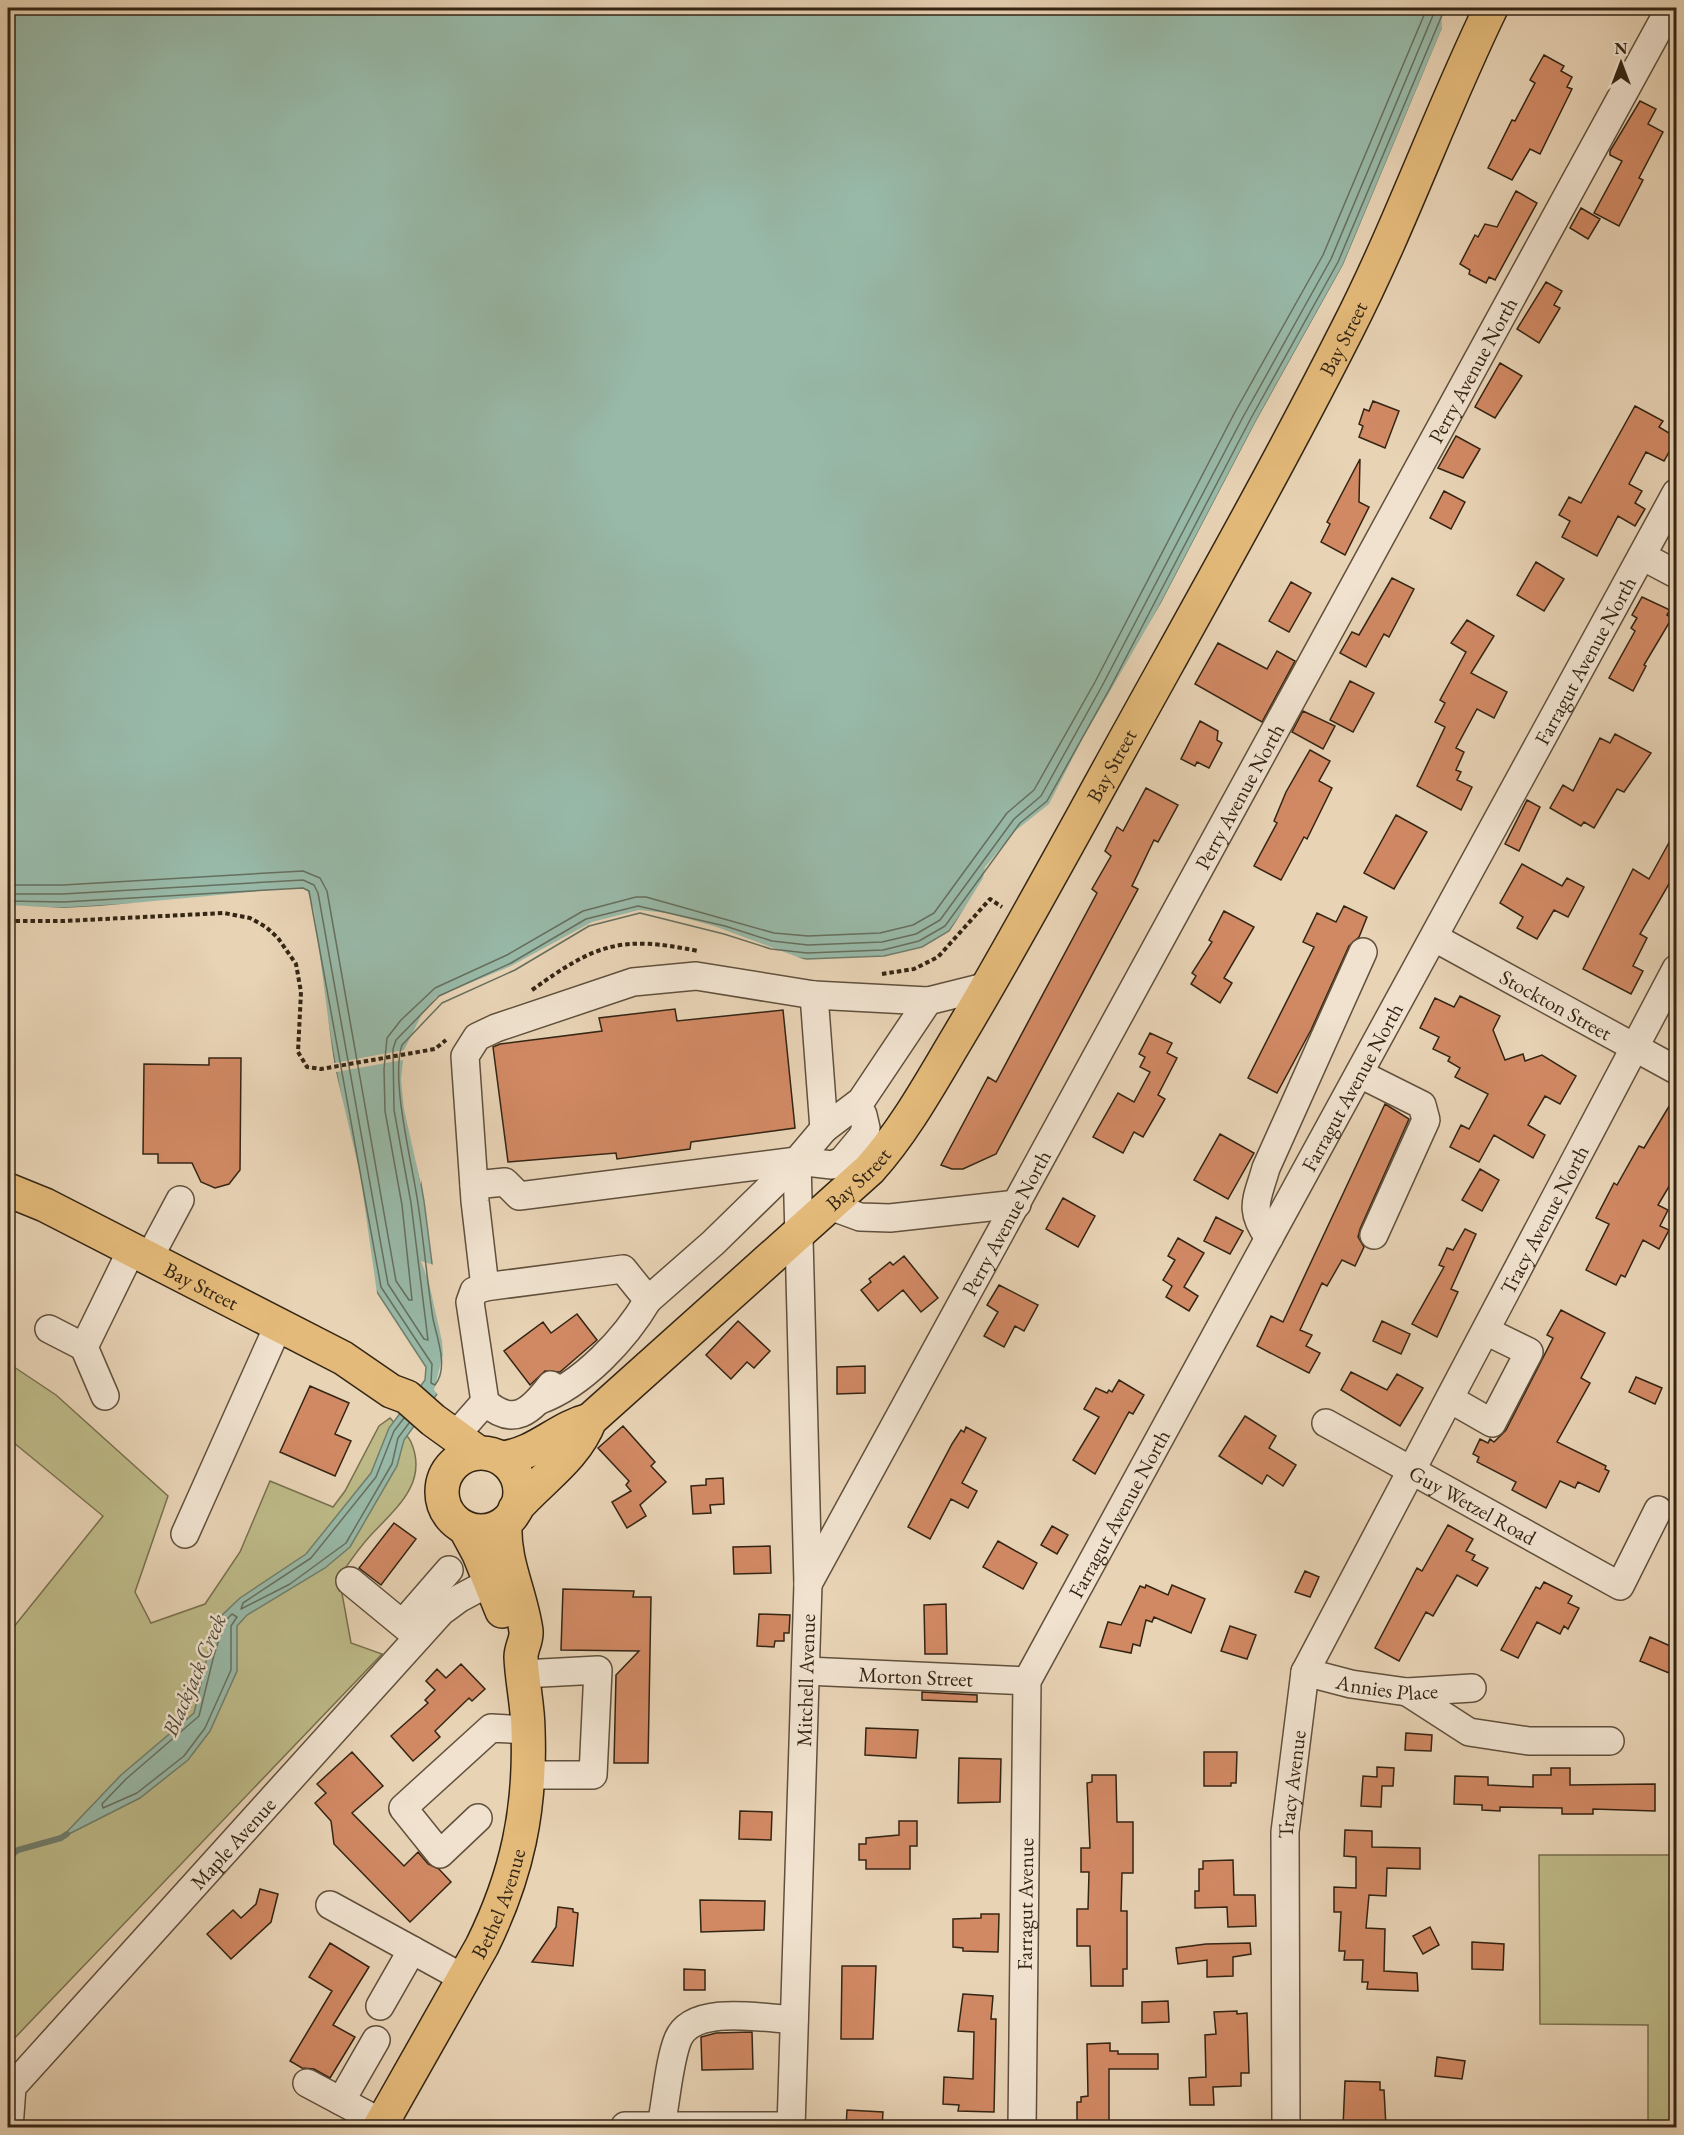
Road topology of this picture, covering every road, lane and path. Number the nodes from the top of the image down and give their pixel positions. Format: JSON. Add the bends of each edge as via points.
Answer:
{"nodes":[{"id":1,"x":1491,"y":8,"type":"edge"},
{"id":2,"x":1670,"y":8,"type":"edge"},
{"id":3,"x":1677,"y":493,"type":"edge"},
{"id":4,"x":1642,"y":556,"type":"junction"},
{"id":5,"x":1677,"y":574,"type":"edge"},
{"id":6,"x":8,"y":921,"type":"edge"},
{"id":7,"x":1435,"y":938,"type":"junction"},
{"id":8,"x":1363,"y":952,"type":"dead end"},
{"id":9,"x":1677,"y":969,"type":"edge"},
{"id":10,"x":988,"y":986,"type":"junction"},
{"id":11,"x":814,"y":995,"type":"junction"},
{"id":12,"x":928,"y":1001,"type":"junction"},
{"id":13,"x":1635,"y":1048,"type":"junction"},
{"id":14,"x":435,"y":1049,"type":"dead end"},
{"id":15,"x":1677,"y":1070,"type":"edge"},
{"id":16,"x":1360,"y":1074,"type":"junction"},
{"id":17,"x":824,"y":1128,"type":"junction"},
{"id":18,"x":808,"y":1161,"type":"junction"},
{"id":19,"x":474,"y":1185,"type":"junction"},
{"id":20,"x":8,"y":1190,"type":"edge"},
{"id":21,"x":180,"y":1200,"type":"dead end"},
{"id":22,"x":1017,"y":1204,"type":"junction"},
{"id":23,"x":830,"y":1206,"type":"junction"},
{"id":24,"x":801,"y":1232,"type":"junction"},
{"id":25,"x":1374,"y":1235,"type":"dead end"},
{"id":26,"x":1269,"y":1238,"type":"junction"},
{"id":27,"x":140,"y":1254,"type":"junction"},
{"id":28,"x":485,"y":1287,"type":"junction"},
{"id":29,"x":648,"y":1300,"type":"junction"},
{"id":30,"x":279,"y":1324,"type":"junction"},
{"id":31,"x":49,"y":1329,"type":"dead end"},
{"id":32,"x":1486,"y":1331,"type":"junction"},
{"id":33,"x":84,"y":1347,"type":"junction"},
{"id":34,"x":105,"y":1396,"type":"dead end"},
{"id":35,"x":1450,"y":1399,"type":"junction"},
{"id":36,"x":485,"y":1402,"type":"junction"},
{"id":37,"x":590,"y":1420,"type":"junction"},
{"id":38,"x":1326,"y":1423,"type":"dead end"},
{"id":39,"x":458,"y":1440,"type":"junction"},
{"id":40,"x":1413,"y":1469,"type":"junction"},
{"id":41,"x":445,"y":1479,"type":"junction"},
{"id":42,"x":1658,"y":1510,"type":"dead end"},
{"id":43,"x":510,"y":1517,"type":"junction"},
{"id":44,"x":465,"y":1528,"type":"junction"},
{"id":45,"x":185,"y":1534,"type":"dead end"},
{"id":46,"x":449,"y":1570,"type":"dead end"},
{"id":47,"x":350,"y":1581,"type":"dead end"},
{"id":48,"x":490,"y":1582,"type":"junction"},
{"id":49,"x":808,"y":1584,"type":"junction"},
{"id":50,"x":411,"y":1630,"type":"junction"},
{"id":51,"x":522,"y":1665,"type":"junction"},
{"id":52,"x":806,"y":1671,"type":"junction"},
{"id":53,"x":1305,"y":1672,"type":"junction"},
{"id":54,"x":1027,"y":1681,"type":"junction"},
{"id":55,"x":1472,"y":1688,"type":"dead end"},
{"id":56,"x":1407,"y":1692,"type":"junction"},
{"id":57,"x":528,"y":1730,"type":"junction"},
{"id":58,"x":1610,"y":1741,"type":"dead end"},
{"id":59,"x":528,"y":1775,"type":"junction"},
{"id":60,"x":478,"y":1818,"type":"dead end"},
{"id":61,"x":330,"y":1905,"type":"dead end"},
{"id":62,"x":412,"y":1950,"type":"junction"},
{"id":63,"x":465,"y":1978,"type":"junction"},
{"id":64,"x":380,"y":2006,"type":"dead end"},
{"id":65,"x":794,"y":2020,"type":"junction"},
{"id":66,"x":376,"y":2040,"type":"dead end"},
{"id":67,"x":307,"y":2083,"type":"dead end"},
{"id":68,"x":341,"y":2101,"type":"junction"},
{"id":69,"x":380,"y":2125,"type":"edge"},
{"id":70,"x":626,"y":2126,"type":"dead end"},
{"id":71,"x":661,"y":2126,"type":"junction"},
{"id":72,"x":9,"y":2127,"type":"edge"},
{"id":73,"x":790,"y":2127,"type":"edge"},
{"id":74,"x":1022,"y":2127,"type":"edge"},
{"id":75,"x":1286,"y":2127,"type":"edge"}],
"edges":[{"from":1,"to":10,"type":"main road","name":"Bay Street","via":[[1348,328]]},
{"from":2,"to":22,"type":"street","name":"Perry Avenue North"},
{"from":3,"to":4,"type":"street","name":"Farragut Avenue North"},
{"from":4,"to":5,"type":"street"},
{"from":4,"to":7,"type":"street","name":"Farragut Avenue North"},
{"from":6,"to":14,"type":"path","via":[[224,912],[250,918],[278,938],[296,964],[301,992],[298,1052],[307,1067],[321,1069]]},
{"from":7,"to":13,"type":"street","name":"Stockton Street"},
{"from":7,"to":16,"type":"street","name":"Farragut Avenue North"},
{"from":8,"to":26,"type":"street","via":[[1266,1168],[1256,1203],[1256,1220]]},
{"from":9,"to":13,"type":"street","name":"Tracy Avenue North"},
{"from":10,"to":12,"type":"street"},
{"from":10,"to":23,"type":"main road","name":"Bay Street","via":[[885,1152]]},
{"from":11,"to":12,"type":"street"},
{"from":11,"to":17,"type":"street"},
{"from":11,"to":19,"type":"street","via":[[696,976],[633,982],[477,1037],[465,1056]]},
{"from":12,"to":17,"type":"street","via":[[861,1101]]},
{"from":13,"to":15,"type":"street","name":"Stockton Street"},
{"from":13,"to":32,"type":"street","name":"Tracy Avenue North"},
{"from":16,"to":25,"type":"street","via":[[1422,1105],[1426,1114]]},
{"from":16,"to":26,"type":"street","name":"Farragut Avenue North"},
{"from":17,"to":18,"type":"street"},
{"from":18,"to":19,"type":"street","via":[[519,1196],[506,1182]]},
{"from":18,"to":24,"type":"street","name":"Mitchell Avenue"},
{"from":18,"to":29,"type":"street"},
{"from":19,"to":28,"type":"street"},
{"from":20,"to":27,"type":"main road","name":"Bay Street"},
{"from":21,"to":27,"type":"street"},
{"from":22,"to":23,"type":"street","via":[[890,1218],[860,1217]]},
{"from":22,"to":49,"type":"street","name":"Perry Avenue North"},
{"from":23,"to":24,"type":"main road","name":"Bay Street"},
{"from":24,"to":37,"type":"main road","name":"Bay Street"},
{"from":24,"to":49,"type":"street","name":"Mitchell Avenue"},
{"from":26,"to":54,"type":"street","name":"Farragut Avenue North"},
{"from":27,"to":30,"type":"main road","name":"Bay Street"},
{"from":27,"to":33,"type":"street"},
{"from":28,"to":29,"type":"street","via":[[623,1269]]},
{"from":28,"to":36,"type":"street","via":[[474,1291],[470,1302]]},
{"from":29,"to":36,"type":"street","via":[[632,1326],[554,1382],[526,1412],[512,1416],[495,1411]]},
{"from":30,"to":39,"type":"main road","name":"Bay Street","via":[[343,1358]]},
{"from":30,"to":45,"type":"street"},
{"from":31,"to":33,"type":"street"},
{"from":32,"to":35,"type":"street","name":"Tracy Avenue North"},
{"from":32,"to":35,"type":"street","via":[[1529,1352],[1492,1423]]},
{"from":33,"to":34,"type":"street"},
{"from":35,"to":40,"type":"street","name":"Tracy Avenue North"},
{"from":36,"to":39,"type":"street"},
{"from":37,"to":39,"type":"main road","name":"Bay Street","via":[[572,1424],[529,1452]]},
{"from":37,"to":43,"type":"main road","name":"Bay Street","via":[[582,1440]]},
{"from":38,"to":40,"type":"street","name":"Guy Wetzel Road"},
{"from":39,"to":41,"type":"main road","name":"Bay Street"},
{"from":39,"to":41,"type":"main road","via":[[456,1461]]},
{"from":39,"to":43,"type":"main road","name":"Bethel Avenue","via":[[515,1474],[519,1484]]},
{"from":40,"to":42,"type":"street","name":"Guy Wetzel Road","via":[[1620,1586]]},
{"from":40,"to":53,"type":"street","name":"Tracy Avenue"},
{"from":41,"to":44,"type":"main road","name":"Bethel Avenue","via":[[446,1507]]},
{"from":43,"to":44,"type":"main road","via":[[486,1532]]},
{"from":43,"to":51,"type":"main road","name":"Bethel Avenue","via":[[506,1557],[526,1634]]},
{"from":44,"to":48,"type":"main road","name":"Bethel Avenue"},
{"from":46,"to":50,"type":"street"},
{"from":47,"to":50,"type":"street"},
{"from":48,"to":50,"type":"street","name":"Maple Avenue"},
{"from":48,"to":51,"type":"main road","name":"Bethel Avenue"},
{"from":49,"to":52,"type":"street","name":"Mitchell Avenue"},
{"from":50,"to":72,"type":"street","name":"Maple Avenue","via":[[12,2087]]},
{"from":51,"to":57,"type":"main road","name":"Bethel Avenue"},
{"from":51,"to":59,"type":"street","via":[[598,1670],[593,1776]]},
{"from":52,"to":54,"type":"street","name":"Morton Street"},
{"from":52,"to":65,"type":"street","name":"Mitchell Avenue"},
{"from":53,"to":56,"type":"street","name":"Annies Place"},
{"from":53,"to":75,"type":"street","name":"Tracy Avenue","via":[[1285,1832]]},
{"from":54,"to":74,"type":"street","name":"Farragut Avenue"},
{"from":55,"to":56,"type":"street","name":"Annies Place"},
{"from":56,"to":58,"type":"street","via":[[1469,1732],[1529,1741]]},
{"from":57,"to":59,"type":"main road","name":"Bethel Avenue"},
{"from":57,"to":60,"type":"street","via":[[491,1728],[403,1808],[441,1854]]},
{"from":59,"to":63,"type":"main road","name":"Bethel Avenue","via":[[515,1863],[496,1916]]},
{"from":61,"to":62,"type":"street"},
{"from":62,"to":63,"type":"street"},
{"from":62,"to":64,"type":"street"},
{"from":63,"to":69,"type":"main road","name":"Bethel Avenue"},
{"from":65,"to":71,"type":"street","via":[[723,2016],[688,2026],[678,2039]]},
{"from":65,"to":73,"type":"street","name":"Mitchell Avenue"},
{"from":66,"to":68,"type":"street"},
{"from":67,"to":68,"type":"street"},
{"from":68,"to":69,"type":"street"},
{"from":70,"to":71,"type":"street"},
{"from":71,"to":73,"type":"street"}]}
